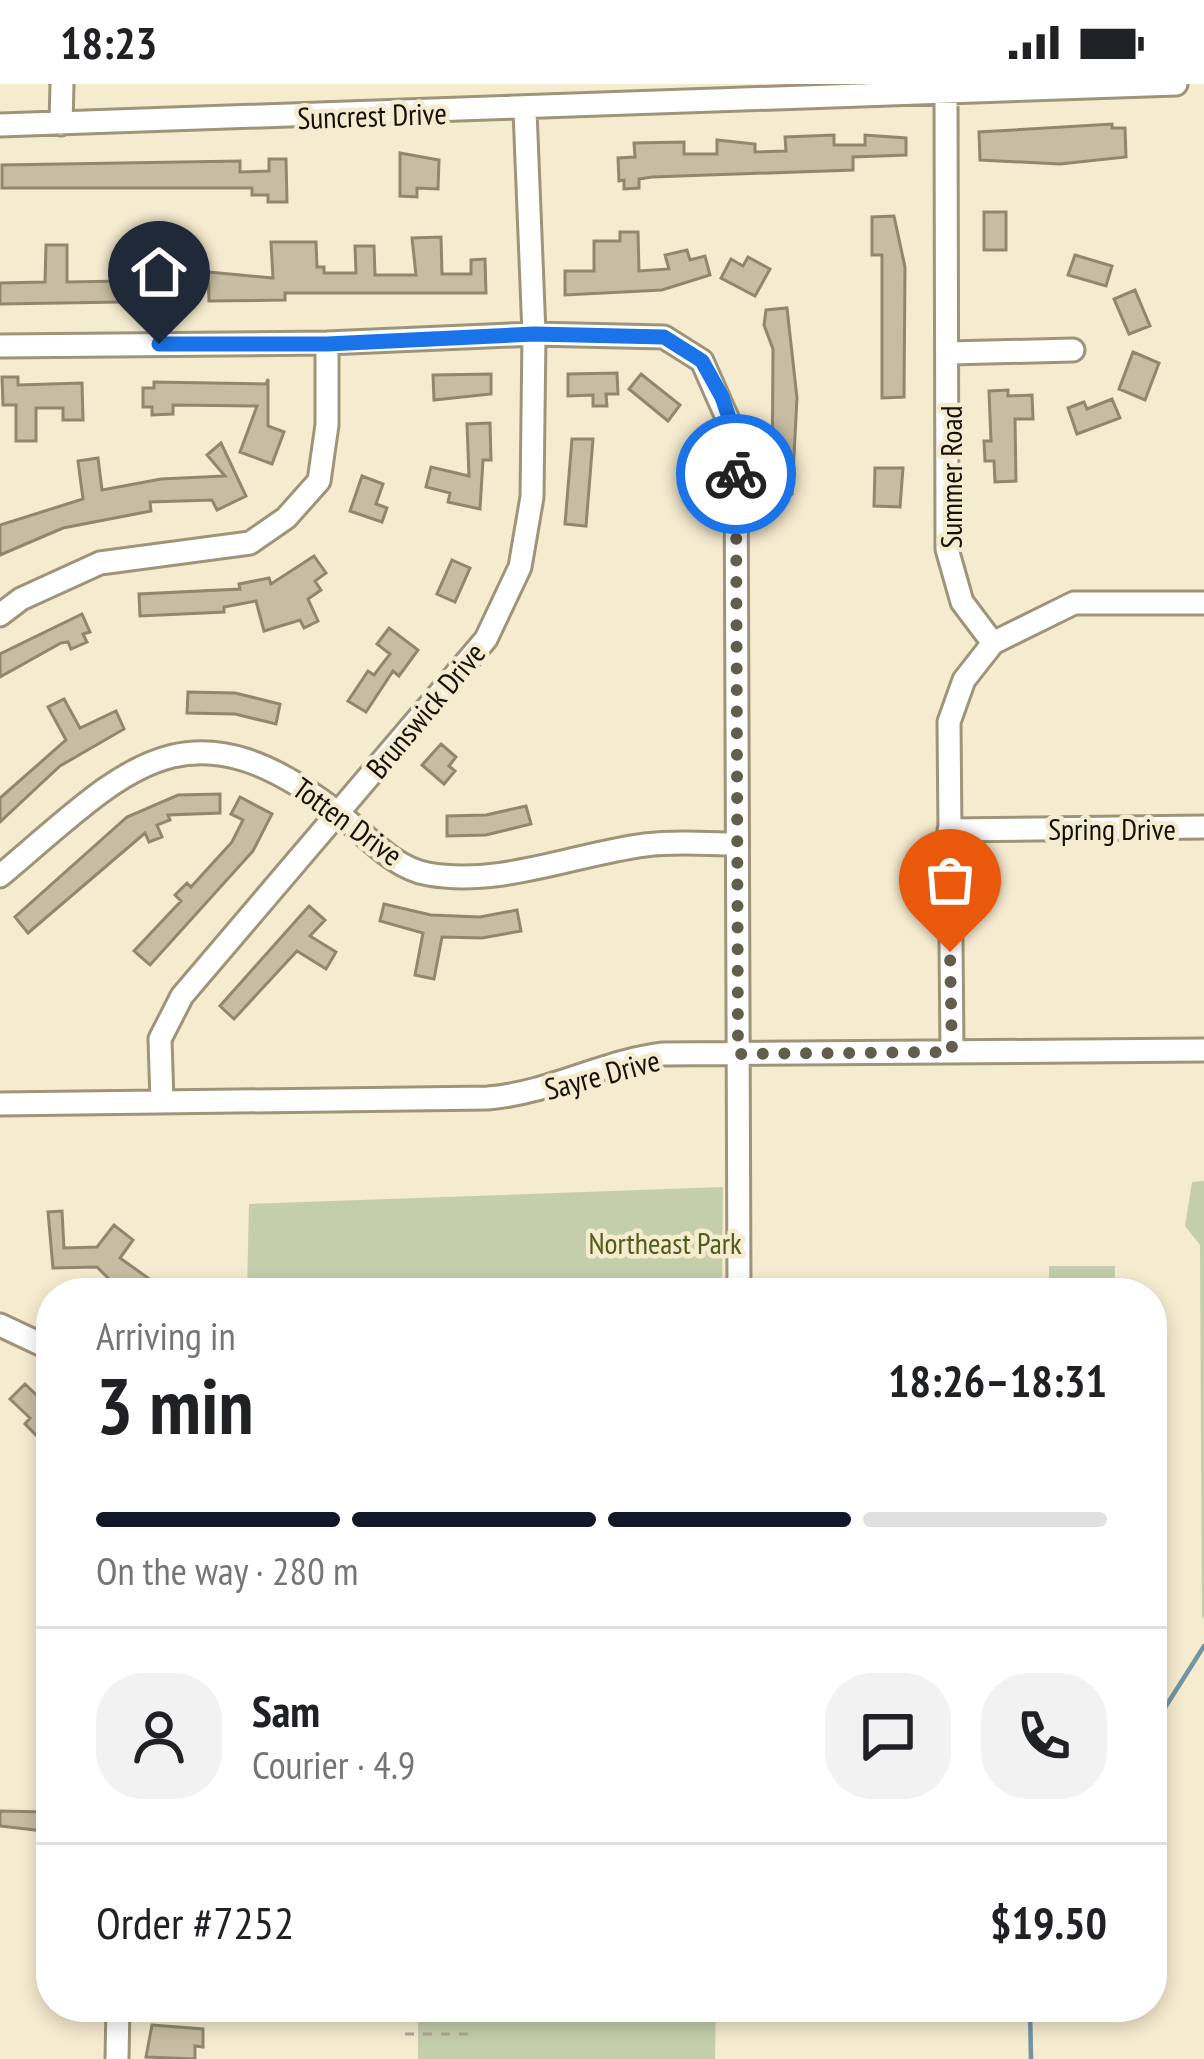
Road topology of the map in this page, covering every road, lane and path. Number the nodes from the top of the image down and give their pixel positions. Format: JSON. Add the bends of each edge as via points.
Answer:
{"nodes":[{"id":1,"x":62,"y":84,"type":"edge"},
{"id":2,"x":1176,"y":84,"type":"edge"},
{"id":3,"x":946,"y":93,"type":"junction"},
{"id":4,"x":525,"y":111,"type":"junction"},
{"id":5,"x":61,"y":124,"type":"junction"},
{"id":6,"x":0,"y":125,"type":"edge"},
{"id":7,"x":534,"y":334,"type":"junction"},
{"id":8,"x":327,"y":344,"type":"junction"},
{"id":9,"x":0,"y":346,"type":"edge"},
{"id":10,"x":1072,"y":350,"type":"dead end"},
{"id":11,"x":950,"y":353,"type":"junction"},
{"id":12,"x":1204,"y":603,"type":"edge"},
{"id":13,"x":0,"y":615,"type":"edge"},
{"id":14,"x":993,"y":643,"type":"junction"},
{"id":15,"x":339,"y":813,"type":"junction"},
{"id":16,"x":1204,"y":827,"type":"edge"},
{"id":17,"x":949,"y":830,"type":"junction"},
{"id":18,"x":737,"y":844,"type":"junction"},
{"id":19,"x":0,"y":876,"type":"edge"},
{"id":20,"x":1204,"y":1050,"type":"edge"},
{"id":21,"x":952,"y":1052,"type":"junction"},
{"id":22,"x":738,"y":1054,"type":"junction"},
{"id":23,"x":162,"y":1102,"type":"junction"},
{"id":24,"x":0,"y":1104,"type":"edge"},
{"id":25,"x":739,"y":1278,"type":"edge"},
{"id":26,"x":0,"y":1325,"type":"edge"},
{"id":27,"x":36,"y":1342,"type":"edge"},
{"id":28,"x":118,"y":2022,"type":"edge"},
{"id":29,"x":405,"y":2034,"type":"dead end"},
{"id":30,"x":470,"y":2034,"type":"dead end"},
{"id":31,"x":118,"y":2059,"type":"edge"}],
"edges":[{"from":1,"to":5,"type":"street"},
{"from":2,"to":3,"type":"street","name":"Suncrest Drive"},
{"from":3,"to":4,"type":"street","name":"Suncrest Drive"},
{"from":3,"to":11,"type":"street","name":"Summer Road"},
{"from":4,"to":5,"type":"street","name":"Suncrest Drive"},
{"from":4,"to":7,"type":"street","name":"Brunswick Drive"},
{"from":5,"to":6,"type":"street","name":"Suncrest Drive"},
{"from":7,"to":8,"type":"street"},
{"from":7,"to":15,"type":"street","name":"Brunswick Drive","via":[[532,497],[520,567],[486,639]]},
{"from":7,"to":18,"type":"street","via":[[664,337],[702,361],[722,397],[736,438]]},
{"from":8,"to":9,"type":"street"},
{"from":8,"to":13,"type":"street","via":[[319,481],[286,518],[250,542],[100,563]]},
{"from":10,"to":11,"type":"street"},
{"from":11,"to":14,"type":"street","name":"Summer Road","via":[[947,549],[962,602]]},
{"from":12,"to":14,"type":"street","via":[[1074,603]]},
{"from":14,"to":17,"type":"street","via":[[964,680],[949,722]]},
{"from":15,"to":18,"type":"street","name":"Totten Drive","via":[[422,874],[467,878],[649,844]]},
{"from":15,"to":19,"type":"street","name":"Totten Drive","via":[[274,768],[194,750],[112,782]]},
{"from":15,"to":23,"type":"street","name":"Brunswick Drive","via":[[182,996],[160,1039]]},
{"from":16,"to":17,"type":"street","name":"Spring Drive"},
{"from":17,"to":21,"type":"street"},
{"from":18,"to":22,"type":"street"},
{"from":20,"to":21,"type":"street","name":"Sayre Drive"},
{"from":21,"to":22,"type":"street","name":"Sayre Drive"},
{"from":22,"to":23,"type":"street","name":"Sayre Drive","via":[[641,1057],[517,1096]]},
{"from":22,"to":25,"type":"street"},
{"from":23,"to":24,"type":"street","name":"Sayre Drive"},
{"from":26,"to":27,"type":"street"},
{"from":28,"to":31,"type":"street"},
{"from":29,"to":30,"type":"path"}]}
